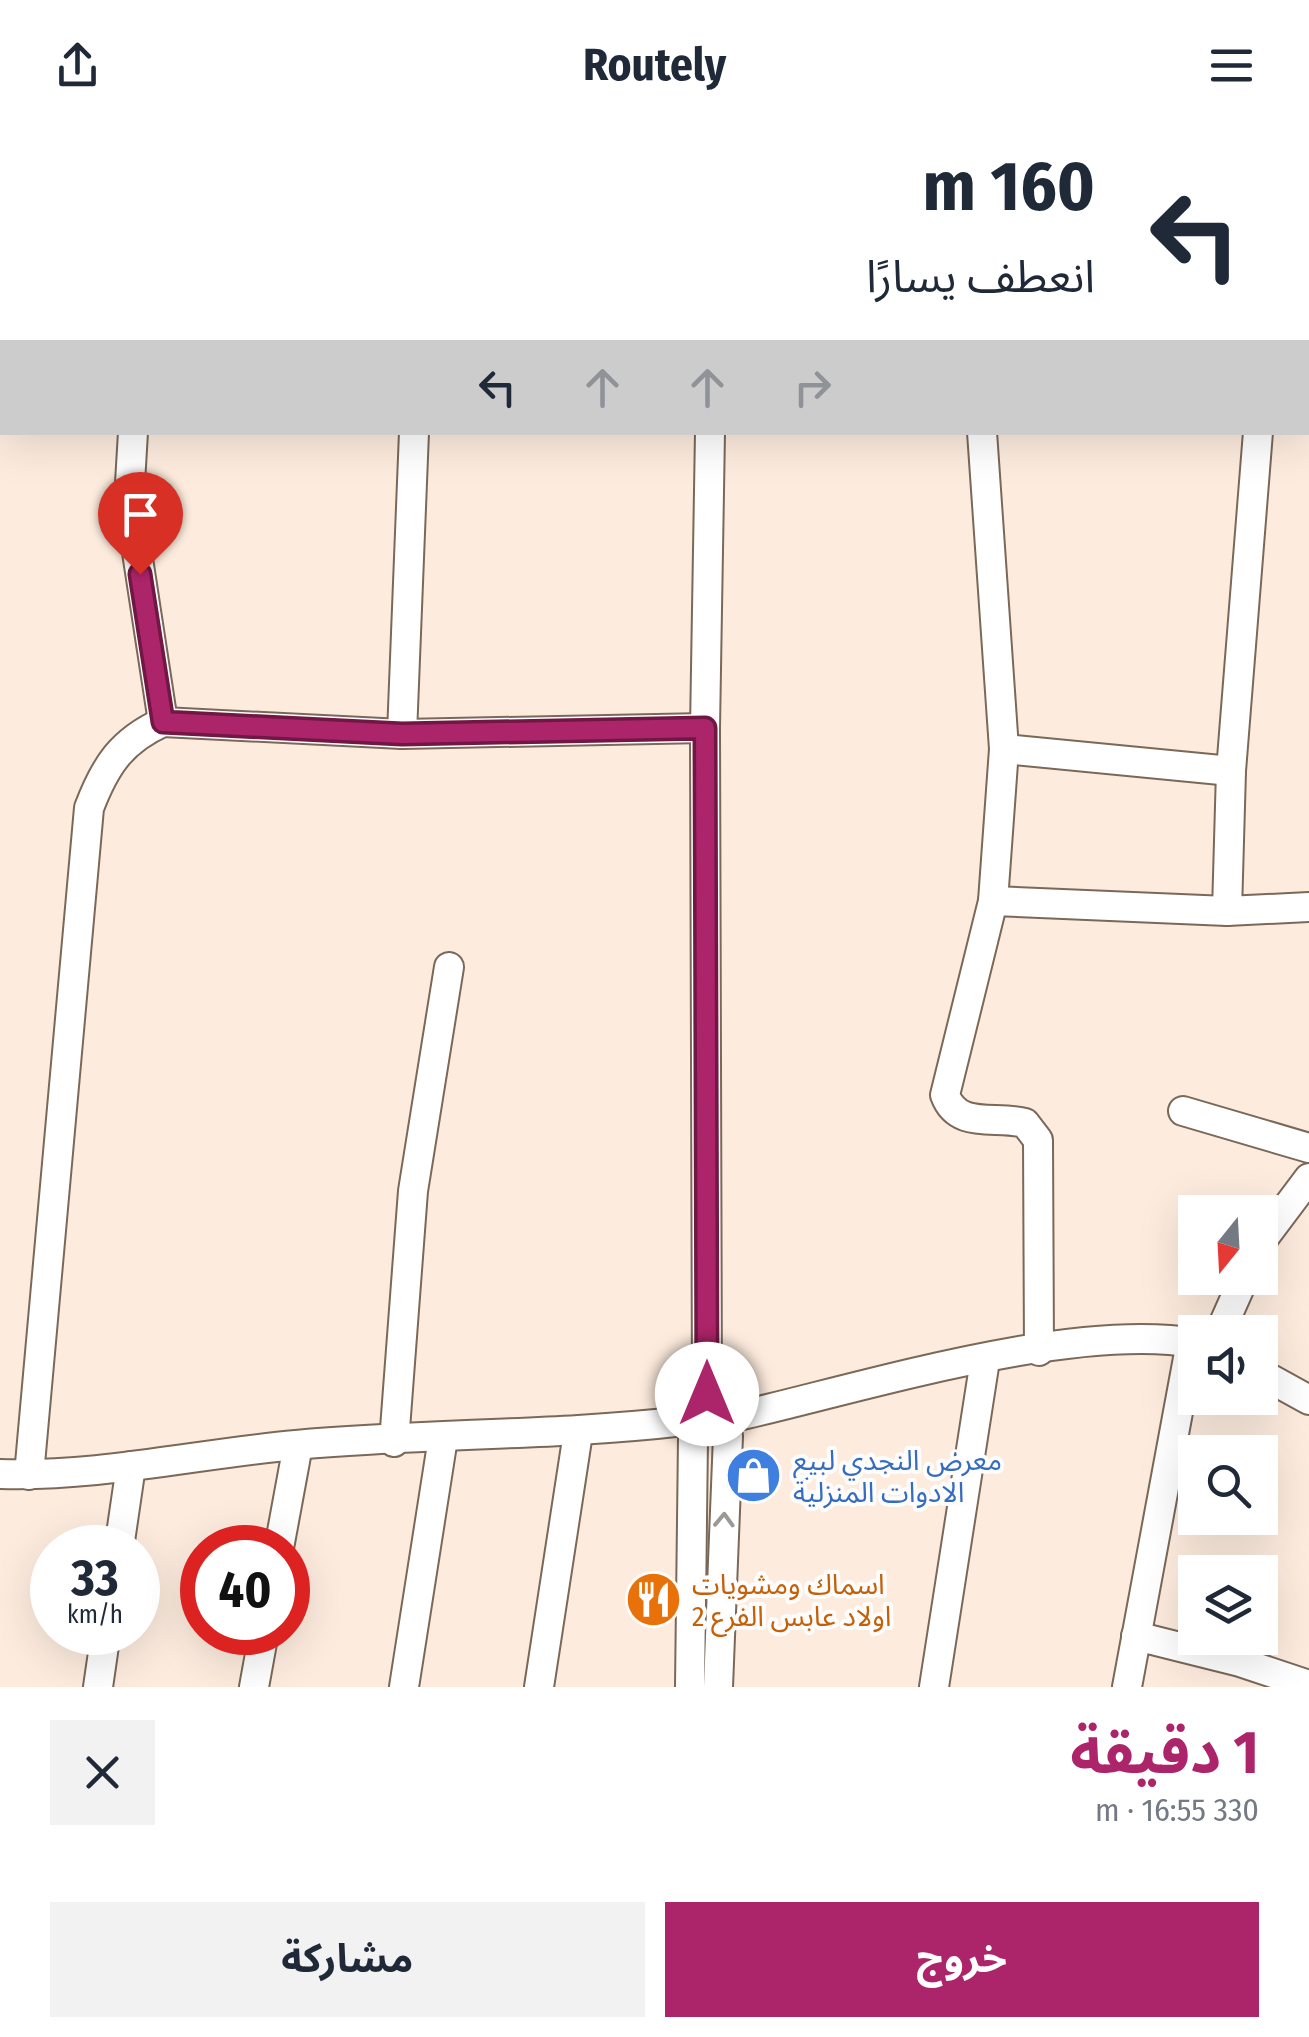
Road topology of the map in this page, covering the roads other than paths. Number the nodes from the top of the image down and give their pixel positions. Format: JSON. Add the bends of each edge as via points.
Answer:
{"nodes":[{"id":1,"x":133,"y":435,"type":"edge"},
{"id":2,"x":414,"y":435,"type":"edge"},
{"id":3,"x":710,"y":435,"type":"edge"},
{"id":4,"x":982,"y":435,"type":"edge"},
{"id":5,"x":1258,"y":435,"type":"edge"},
{"id":6,"x":163,"y":722,"type":"junction"},
{"id":7,"x":705,"y":728,"type":"junction"},
{"id":8,"x":402,"y":734,"type":"junction"},
{"id":9,"x":1004,"y":749,"type":"junction"},
{"id":10,"x":1231,"y":771,"type":"junction"},
{"id":11,"x":992,"y":901,"type":"junction"},
{"id":12,"x":1309,"y":907,"type":"edge"},
{"id":13,"x":1226,"y":911,"type":"junction"},
{"id":14,"x":448,"y":967,"type":"dead end"},
{"id":15,"x":1183,"y":1110,"type":"dead end"},
{"id":16,"x":1309,"y":1148,"type":"edge"},
{"id":17,"x":1309,"y":1178,"type":"edge"},
{"id":18,"x":1278,"y":1219,"type":"edge"},
{"id":19,"x":1178,"y":1342,"type":"edge"},
{"id":20,"x":1040,"y":1351,"type":"junction"},
{"id":21,"x":985,"y":1360,"type":"junction"},
{"id":22,"x":1278,"y":1384,"type":"edge"},
{"id":23,"x":707,"y":1394,"type":"junction"},
{"id":24,"x":1309,"y":1400,"type":"edge"},
{"id":25,"x":1179,"y":1415,"type":"edge"},
{"id":26,"x":731,"y":1426,"type":"junction"},
{"id":27,"x":689,"y":1429,"type":"junction"},
{"id":28,"x":578,"y":1433,"type":"junction"},
{"id":29,"x":443,"y":1438,"type":"junction"},
{"id":30,"x":394,"y":1442,"type":"junction"},
{"id":31,"x":298,"y":1445,"type":"junction"},
{"id":32,"x":131,"y":1466,"type":"junction"},
{"id":33,"x":0,"y":1474,"type":"edge"},
{"id":34,"x":29,"y":1475,"type":"junction"},
{"id":35,"x":122,"y":1525,"type":"edge"},
{"id":36,"x":283,"y":1525,"type":"edge"},
{"id":37,"x":1136,"y":1636,"type":"junction"},
{"id":38,"x":103,"y":1655,"type":"edge"},
{"id":39,"x":260,"y":1655,"type":"edge"},
{"id":40,"x":1309,"y":1685,"type":"edge"},
{"id":41,"x":98,"y":1687,"type":"edge"},
{"id":42,"x":254,"y":1687,"type":"edge"},
{"id":43,"x":404,"y":1687,"type":"edge"},
{"id":44,"x":538,"y":1687,"type":"edge"},
{"id":45,"x":690,"y":1687,"type":"edge"},
{"id":46,"x":718,"y":1687,"type":"edge"},
{"id":47,"x":934,"y":1687,"type":"edge"},
{"id":48,"x":1128,"y":1687,"type":"edge"}],
"edges":[{"from":1,"to":6,"type":"street","via":[[129,500]]},
{"from":2,"to":8,"type":"street"},
{"from":3,"to":7,"type":"street"},
{"from":4,"to":9,"type":"street"},
{"from":5,"to":10,"type":"street"},
{"from":6,"to":8,"type":"street"},
{"from":6,"to":34,"type":"street","via":[[134,735],[104,767],[89,808]]},
{"from":7,"to":8,"type":"street"},
{"from":7,"to":23,"type":"street"},
{"from":9,"to":10,"type":"street"},
{"from":9,"to":11,"type":"street"},
{"from":10,"to":13,"type":"street"},
{"from":11,"to":13,"type":"street"},
{"from":11,"to":20,"type":"street","via":[[945,1095],[961,1117],[1025,1123],[1038,1140]]},
{"from":12,"to":13,"type":"street"},
{"from":14,"to":30,"type":"street","via":[[413,1191]]},
{"from":15,"to":16,"type":"street"},
{"from":17,"to":18,"type":"street"},
{"from":19,"to":20,"type":"street","via":[[1106,1340]]},
{"from":20,"to":21,"type":"street"},
{"from":21,"to":26,"type":"street"},
{"from":21,"to":47,"type":"street"},
{"from":22,"to":24,"type":"street"},
{"from":23,"to":26,"type":"street","via":[[726,1400]]},
{"from":23,"to":27,"type":"street","via":[[690,1403]]},
{"from":25,"to":37,"type":"street"},
{"from":26,"to":27,"type":"street","via":[[711,1444]]},
{"from":46,"to":26,"type":"street","one_way":true},
{"from":27,"to":28,"type":"street"},
{"from":27,"to":45,"type":"street"},
{"from":28,"to":29,"type":"street"},
{"from":28,"to":44,"type":"street"},
{"from":29,"to":30,"type":"street"},
{"from":29,"to":43,"type":"street"},
{"from":30,"to":31,"type":"street"},
{"from":31,"to":32,"type":"street"},
{"from":31,"to":36,"type":"street"},
{"from":32,"to":34,"type":"street"},
{"from":32,"to":35,"type":"street"},
{"from":33,"to":34,"type":"street"},
{"from":37,"to":40,"type":"street"},
{"from":37,"to":48,"type":"street"},
{"from":38,"to":41,"type":"street"},
{"from":39,"to":42,"type":"street"}]}
